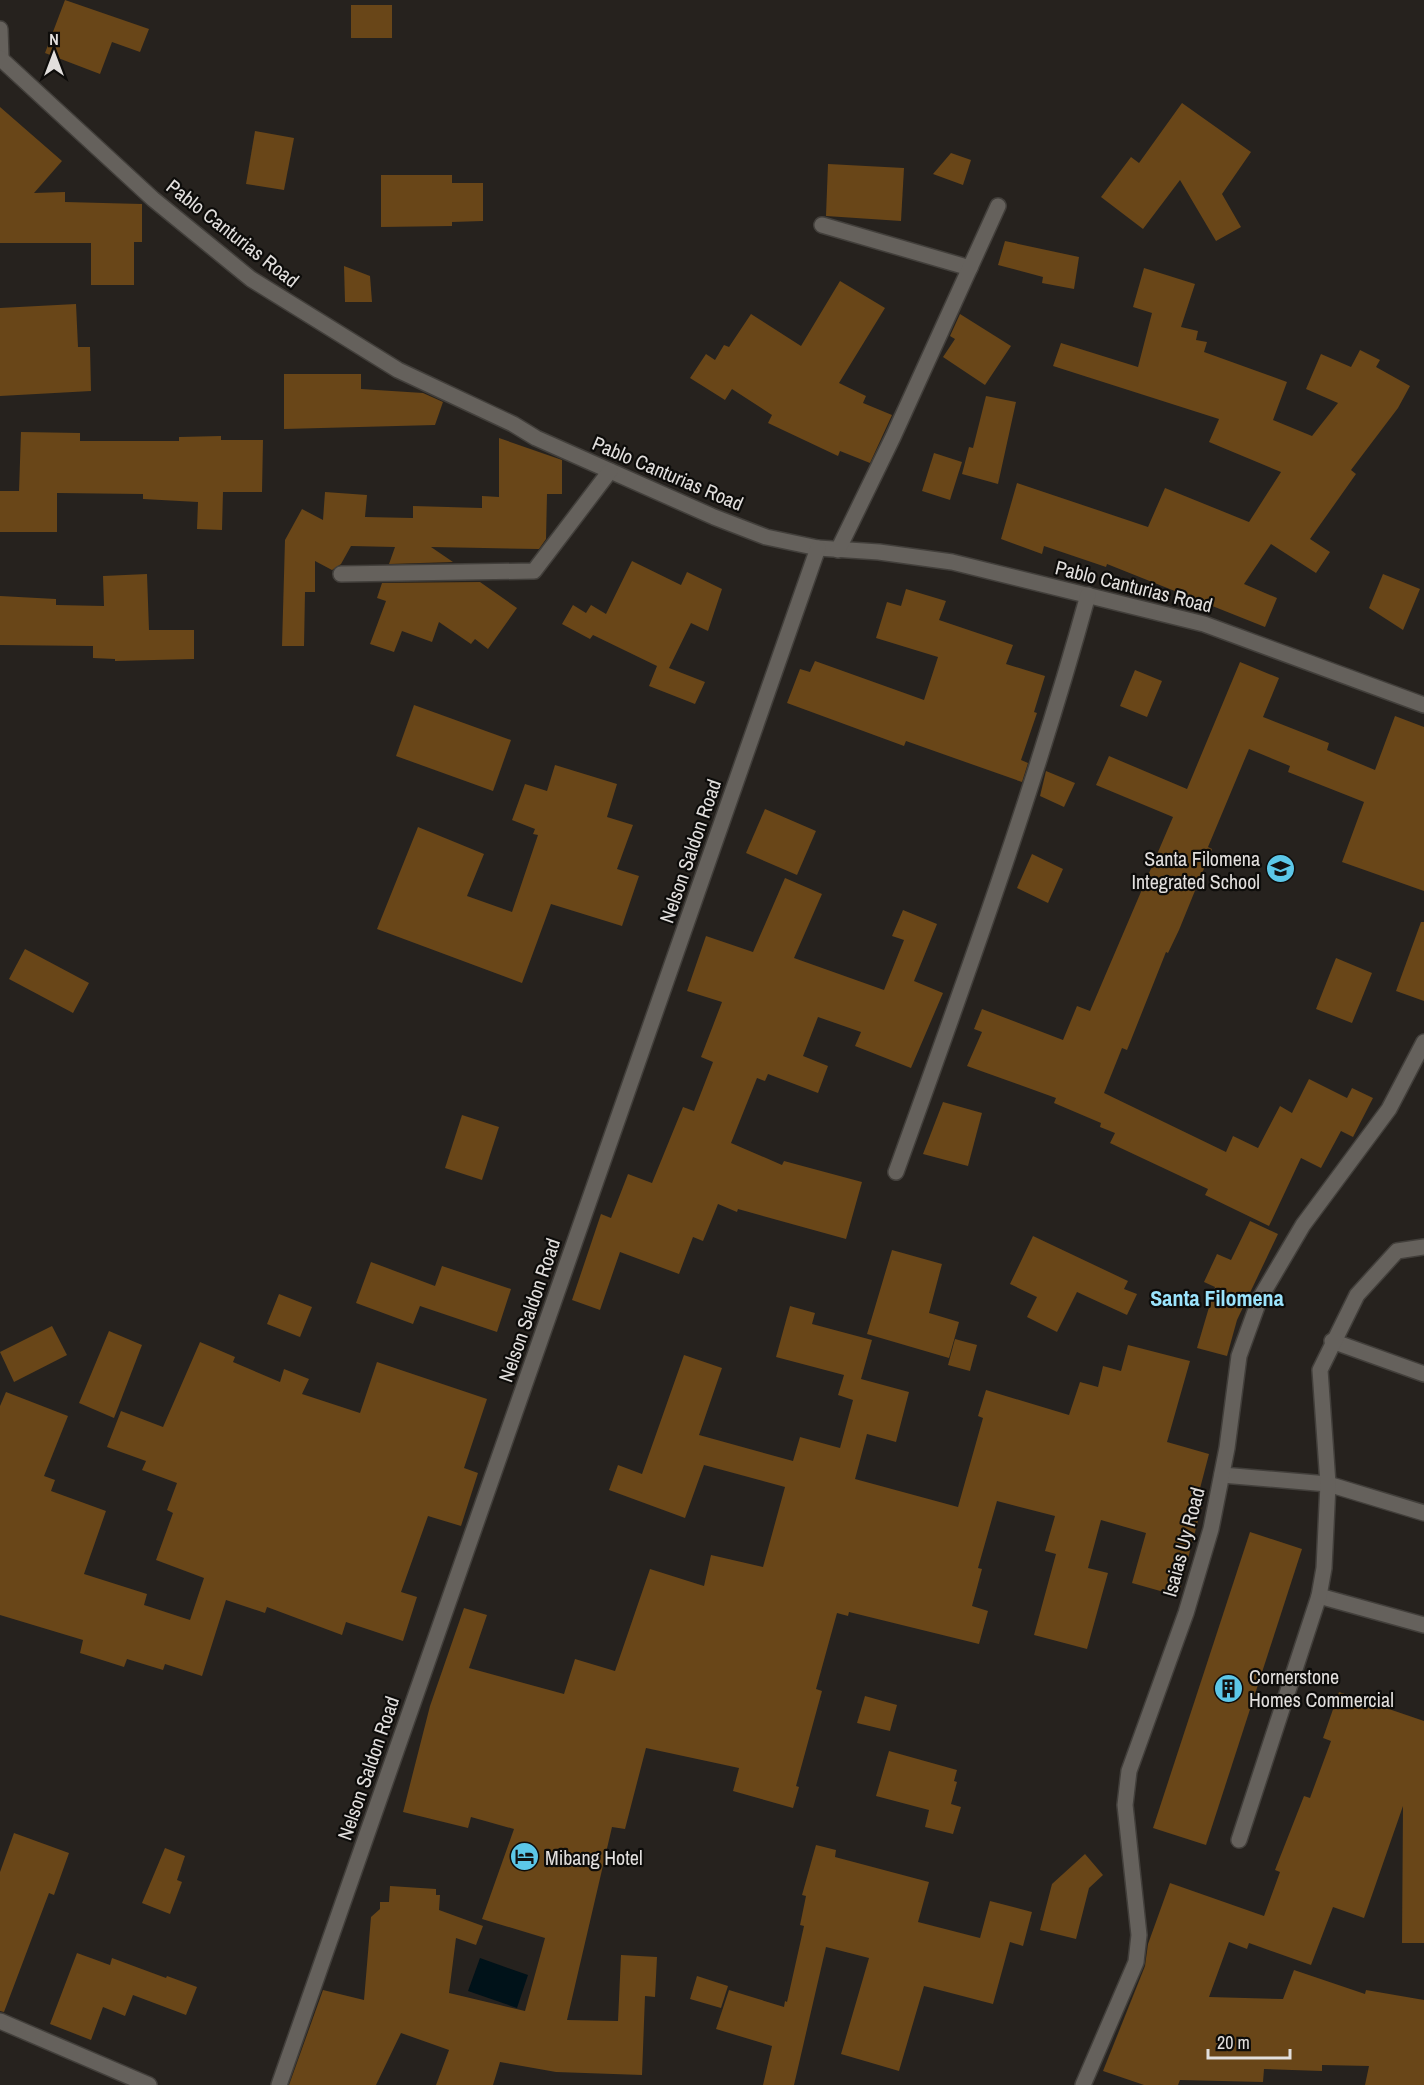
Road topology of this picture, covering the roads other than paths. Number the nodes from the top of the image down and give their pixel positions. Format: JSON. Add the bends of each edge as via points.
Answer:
{"nodes":[{"id":1,"x":0,"y":29,"type":"edge"},
{"id":2,"x":1,"y":57,"type":"edge"},
{"id":3,"x":998,"y":206,"type":"dead end"},
{"id":4,"x":822,"y":225,"type":"dead end"},
{"id":5,"x":970,"y":268,"type":"junction"},
{"id":6,"x":610,"y":471,"type":"junction"},
{"id":7,"x":818,"y":548,"type":"junction"},
{"id":8,"x":838,"y":550,"type":"junction"},
{"id":9,"x":341,"y":574,"type":"dead end"},
{"id":10,"x":1088,"y":595,"type":"junction"},
{"id":11,"x":1424,"y":705,"type":"edge"},
{"id":12,"x":1424,"y":1042,"type":"edge"},
{"id":13,"x":896,"y":1172,"type":"dead end"},
{"id":14,"x":1424,"y":1247,"type":"edge"},
{"id":15,"x":1332,"y":1341,"type":"junction"},
{"id":16,"x":1424,"y":1374,"type":"edge"},
{"id":17,"x":1222,"y":1475,"type":"junction"},
{"id":18,"x":1328,"y":1484,"type":"junction"},
{"id":19,"x":1424,"y":1513,"type":"edge"},
{"id":20,"x":1319,"y":1596,"type":"junction"},
{"id":21,"x":1424,"y":1625,"type":"edge"},
{"id":22,"x":1239,"y":1839,"type":"dead end"},
{"id":23,"x":0,"y":2021,"type":"edge"},
{"id":24,"x":149,"y":2085,"type":"edge"},
{"id":25,"x":279,"y":2085,"type":"edge"},
{"id":26,"x":1083,"y":2085,"type":"edge"}],
"edges":[{"from":1,"to":2,"type":"street"},
{"from":2,"to":6,"type":"street","name":"Pablo Canturias Road","via":[[153,199],[251,279],[398,370]]},
{"from":3,"to":5,"type":"street"},
{"from":4,"to":5,"type":"street"},
{"from":5,"to":8,"type":"street"},
{"from":6,"to":7,"type":"street","name":"Pablo Canturias Road","via":[[714,518],[766,537]]},
{"from":6,"to":9,"type":"street","via":[[534,571]]},
{"from":7,"to":8,"type":"street","name":"Pablo Canturias Road"},
{"from":7,"to":25,"type":"street","name":"Nelson Saldon Road"},
{"from":8,"to":10,"type":"street","name":"Pablo Canturias Road","via":[[952,562]]},
{"from":10,"to":11,"type":"street","name":"Pablo Canturias Road","via":[[1204,624]]},
{"from":10,"to":13,"type":"street","via":[[1055,716]]},
{"from":12,"to":17,"type":"street","name":"Isaias Uy Road","via":[[1389,1109],[1303,1225],[1260,1298],[1239,1356]]},
{"from":14,"to":15,"type":"street","via":[[1397,1251],[1357,1295]]},
{"from":15,"to":16,"type":"street"},
{"from":15,"to":18,"type":"street","via":[[1320,1370]]},
{"from":17,"to":18,"type":"street"},
{"from":17,"to":26,"type":"street","name":"Isaias Uy Road","via":[[1186,1613],[1128,1771],[1125,1805],[1139,1935],[1136,1962]]},
{"from":18,"to":19,"type":"street"},
{"from":18,"to":20,"type":"street"},
{"from":20,"to":21,"type":"street"},
{"from":20,"to":22,"type":"street"},
{"from":23,"to":24,"type":"street"}]}
